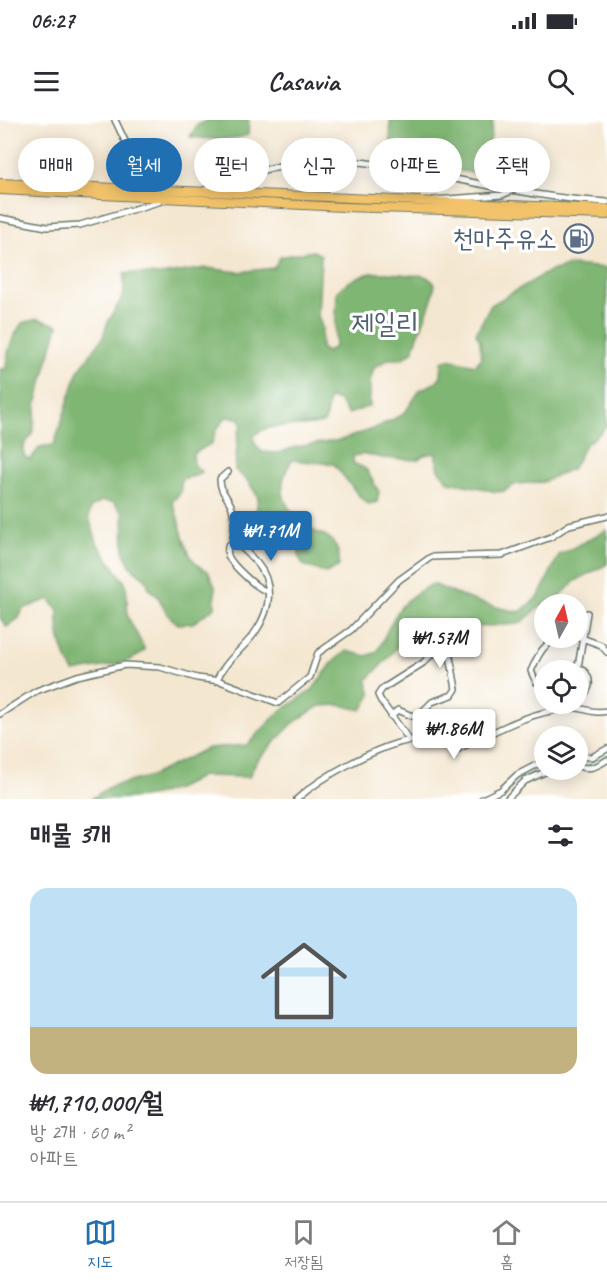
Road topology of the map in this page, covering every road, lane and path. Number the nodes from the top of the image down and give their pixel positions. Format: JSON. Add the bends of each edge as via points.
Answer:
{"nodes":[{"id":1,"x":115,"y":120,"type":"edge"},
{"id":2,"x":124,"y":138,"type":"edge"},
{"id":3,"x":269,"y":168,"type":"edge"},
{"id":4,"x":0,"y":183,"type":"edge"},
{"id":5,"x":474,"y":183,"type":"edge"},
{"id":6,"x":106,"y":188,"type":"edge"},
{"id":7,"x":0,"y":190,"type":"edge"},
{"id":8,"x":196,"y":192,"type":"edge"},
{"id":9,"x":508,"y":192,"type":"edge"},
{"id":10,"x":523,"y":192,"type":"edge"},
{"id":11,"x":172,"y":198,"type":"junction"},
{"id":12,"x":428,"y":201,"type":"junction"},
{"id":13,"x":607,"y":202,"type":"edge"},
{"id":14,"x":607,"y":209,"type":"edge"},
{"id":15,"x":607,"y":215,"type":"edge"},
{"id":16,"x":0,"y":218,"type":"edge"},
{"id":17,"x":228,"y":472,"type":"dead end"},
{"id":18,"x":607,"y":516,"type":"edge"},
{"id":19,"x":232,"y":543,"type":"junction"},
{"id":20,"x":268,"y":591,"type":"junction"},
{"id":21,"x":588,"y":640,"type":"edge"},
{"id":22,"x":607,"y":652,"type":"edge"},
{"id":23,"x":216,"y":681,"type":"junction"},
{"id":24,"x":607,"y":711,"type":"edge"},
{"id":25,"x":588,"y":712,"type":"edge"},
{"id":26,"x":0,"y":714,"type":"edge"},
{"id":27,"x":538,"y":714,"type":"edge"},
{"id":28,"x":391,"y":716,"type":"junction"},
{"id":29,"x":410,"y":741,"type":"junction"},
{"id":30,"x":607,"y":749,"type":"edge"},
{"id":31,"x":588,"y":757,"type":"edge"},
{"id":32,"x":607,"y":760,"type":"edge"},
{"id":33,"x":534,"y":766,"type":"edge"},
{"id":34,"x":588,"y":769,"type":"edge"},
{"id":35,"x":534,"y":778,"type":"edge"},
{"id":36,"x":297,"y":799,"type":"edge"},
{"id":37,"x":482,"y":799,"type":"edge"},
{"id":38,"x":507,"y":799,"type":"edge"}],
"edges":[{"from":1,"to":2,"type":"street"},
{"from":3,"to":5,"type":"street","via":[[310,161],[356,162]]},
{"from":4,"to":6,"type":"main road"},
{"from":7,"to":11,"type":"main road"},
{"from":8,"to":12,"type":"main road"},
{"from":9,"to":12,"type":"street"},
{"from":10,"to":13,"type":"street"},
{"from":11,"to":15,"type":"main road"},
{"from":11,"to":16,"type":"street","via":[[80,225],[47,227]]},
{"from":12,"to":14,"type":"main road"},
{"from":17,"to":19,"type":"street","via":[[220,479],[220,485],[231,506]]},
{"from":18,"to":23,"type":"street","via":[[569,525],[551,537],[502,555],[431,557],[399,580],[351,630],[318,653],[310,677],[278,703]]},
{"from":19,"to":20,"type":"street","via":[[263,571],[269,582]]},
{"from":19,"to":20,"type":"street","via":[[227,552],[234,564],[254,585]]},
{"from":20,"to":23,"type":"street","via":[[256,632]]},
{"from":21,"to":22,"type":"street"},
{"from":23,"to":26,"type":"street","via":[[160,667],[124,665],[36,691]]},
{"from":24,"to":25,"type":"street"},
{"from":27,"to":29,"type":"street","via":[[458,749]]},
{"from":28,"to":28,"type":"street","via":[[378,695],[381,689],[433,653],[450,656],[456,689],[452,695],[432,702],[420,714],[412,716],[398,710]]},
{"from":28,"to":29,"type":"street"},
{"from":29,"to":36,"type":"street","via":[[375,752]]},
{"from":30,"to":31,"type":"street"},
{"from":32,"to":34,"type":"street"},
{"from":33,"to":37,"type":"street"},
{"from":35,"to":38,"type":"street"}]}
